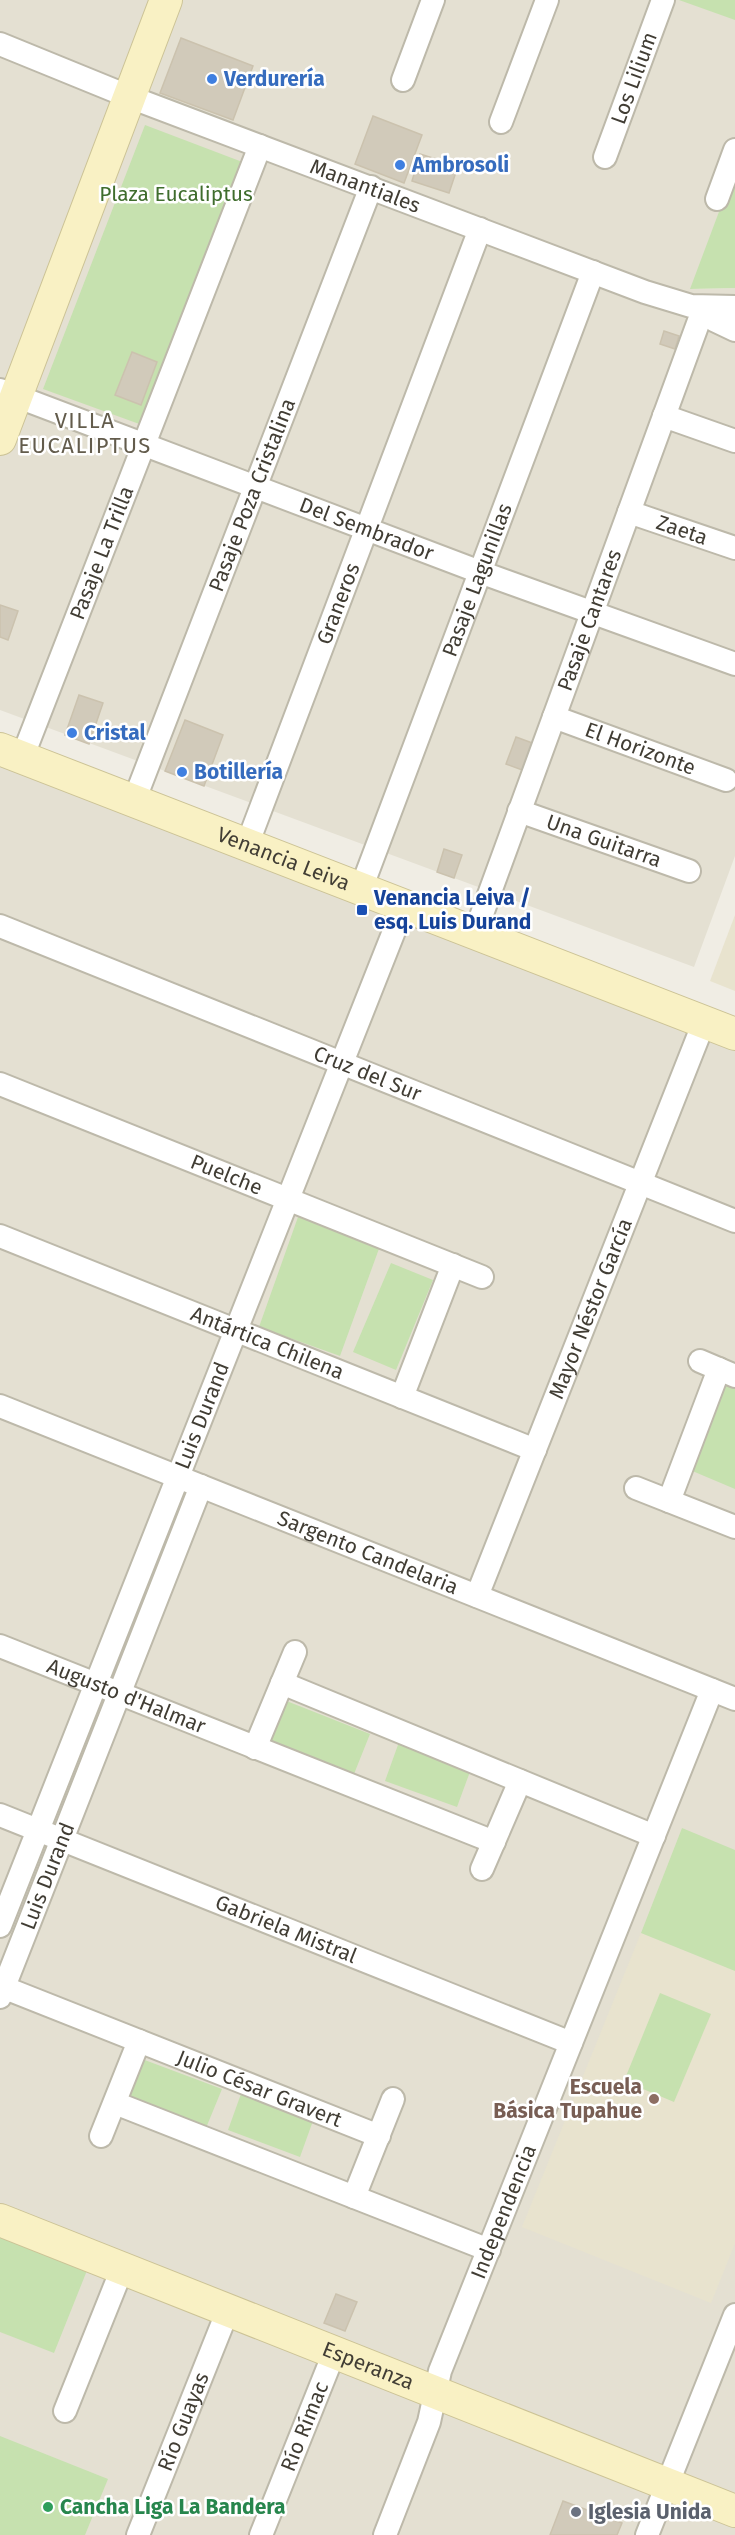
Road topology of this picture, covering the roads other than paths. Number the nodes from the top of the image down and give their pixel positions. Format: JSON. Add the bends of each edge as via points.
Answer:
{"nodes":[{"id":1,"x":166,"y":0,"type":"edge"},
{"id":2,"x":433,"y":0,"type":"edge"},
{"id":3,"x":547,"y":0,"type":"edge"},
{"id":4,"x":663,"y":0,"type":"edge"},
{"id":5,"x":0,"y":44,"type":"edge"},
{"id":6,"x":403,"y":81,"type":"dead end"},
{"id":7,"x":130,"y":97,"type":"junction"},
{"id":8,"x":501,"y":122,"type":"dead end"},
{"id":9,"x":260,"y":146,"type":"junction"},
{"id":10,"x":735,"y":150,"type":"edge"},
{"id":11,"x":605,"y":157,"type":"dead end"},
{"id":12,"x":371,"y":187,"type":"junction"},
{"id":13,"x":717,"y":199,"type":"dead end"},
{"id":14,"x":480,"y":229,"type":"junction"},
{"id":15,"x":593,"y":272,"type":"junction"},
{"id":16,"x":704,"y":308,"type":"junction"},
{"id":17,"x":735,"y":308,"type":"edge"},
{"id":18,"x":735,"y":330,"type":"edge"},
{"id":19,"x":8,"y":393,"type":"edge"},
{"id":20,"x":664,"y":416,"type":"junction"},
{"id":21,"x":0,"y":439,"type":"edge"},
{"id":22,"x":735,"y":441,"type":"edge"},
{"id":23,"x":144,"y":445,"type":"junction"},
{"id":24,"x":255,"y":487,"type":"junction"},
{"id":25,"x":629,"y":512,"type":"junction"},
{"id":26,"x":366,"y":529,"type":"junction"},
{"id":27,"x":735,"y":548,"type":"edge"},
{"id":28,"x":480,"y":572,"type":"junction"},
{"id":29,"x":592,"y":612,"type":"junction"},
{"id":30,"x":735,"y":664,"type":"edge"},
{"id":31,"x":554,"y":717,"type":"junction"},
{"id":32,"x":11,"y":753,"type":"edge"},
{"id":33,"x":726,"y":780,"type":"dead end"},
{"id":34,"x":134,"y":801,"type":"junction"},
{"id":35,"x":519,"y":812,"type":"junction"},
{"id":36,"x":247,"y":845,"type":"junction"},
{"id":37,"x":689,"y":871,"type":"dead end"},
{"id":38,"x":361,"y":889,"type":"junction"},
{"id":39,"x":404,"y":906,"type":"junction"},
{"id":40,"x":0,"y":926,"type":"edge"},
{"id":41,"x":475,"y":933,"type":"junction"},
{"id":42,"x":704,"y":1022,"type":"junction"},
{"id":43,"x":735,"y":1034,"type":"edge"},
{"id":44,"x":342,"y":1063,"type":"junction"},
{"id":45,"x":0,"y":1084,"type":"edge"},
{"id":46,"x":640,"y":1183,"type":"junction"},
{"id":47,"x":288,"y":1199,"type":"junction"},
{"id":48,"x":735,"y":1221,"type":"edge"},
{"id":49,"x":0,"y":1236,"type":"edge"},
{"id":50,"x":453,"y":1265,"type":"junction"},
{"id":51,"x":482,"y":1276,"type":"dead end"},
{"id":52,"x":235,"y":1330,"type":"junction"},
{"id":53,"x":718,"y":1369,"type":"edge"},
{"id":54,"x":402,"y":1397,"type":"junction"},
{"id":55,"x":0,"y":1406,"type":"edge"},
{"id":56,"x":535,"y":1450,"type":"junction"},
{"id":57,"x":177,"y":1476,"type":"junction"},
{"id":58,"x":201,"y":1486,"type":"junction"},
{"id":59,"x":636,"y":1488,"type":"dead end"},
{"id":60,"x":669,"y":1501,"type":"junction"},
{"id":61,"x":735,"y":1527,"type":"edge"},
{"id":62,"x":477,"y":1596,"type":"junction"},
{"id":63,"x":0,"y":1646,"type":"edge"},
{"id":64,"x":295,"y":1652,"type":"dead end"},
{"id":65,"x":282,"y":1683,"type":"junction"},
{"id":66,"x":95,"y":1684,"type":"junction"},
{"id":67,"x":712,"y":1690,"type":"junction"},
{"id":68,"x":120,"y":1693,"type":"junction"},
{"id":69,"x":735,"y":1699,"type":"edge"},
{"id":70,"x":255,"y":1748,"type":"junction"},
{"id":71,"x":520,"y":1781,"type":"junction"},
{"id":72,"x":0,"y":1815,"type":"edge"},
{"id":73,"x":38,"y":1830,"type":"junction"},
{"id":74,"x":654,"y":1836,"type":"junction"},
{"id":75,"x":62,"y":1840,"type":"junction"},
{"id":76,"x":494,"y":1842,"type":"junction"},
{"id":77,"x":482,"y":1869,"type":"dead end"},
{"id":78,"x":0,"y":1926,"type":"edge"},
{"id":79,"x":1,"y":1990,"type":"edge"},
{"id":80,"x":139,"y":2041,"type":"junction"},
{"id":81,"x":571,"y":2043,"type":"junction"},
{"id":82,"x":393,"y":2099,"type":"dead end"},
{"id":83,"x":115,"y":2103,"type":"junction"},
{"id":84,"x":101,"y":2136,"type":"dead end"},
{"id":85,"x":379,"y":2136,"type":"junction"},
{"id":86,"x":354,"y":2197,"type":"junction"},
{"id":87,"x":0,"y":2220,"type":"edge"},
{"id":88,"x":489,"y":2250,"type":"junction"},
{"id":89,"x":122,"y":2269,"type":"junction"},
{"id":90,"x":228,"y":2310,"type":"junction"},
{"id":91,"x":735,"y":2315,"type":"edge"},
{"id":92,"x":730,"y":2340,"type":"edge"},
{"id":93,"x":334,"y":2353,"type":"junction"},
{"id":94,"x":435,"y":2393,"type":"junction"},
{"id":95,"x":65,"y":2411,"type":"dead end"},
{"id":96,"x":668,"y":2485,"type":"junction"},
{"id":97,"x":735,"y":2511,"type":"edge"},
{"id":98,"x":138,"y":2535,"type":"edge"},
{"id":99,"x":261,"y":2535,"type":"edge"},
{"id":100,"x":385,"y":2535,"type":"edge"},
{"id":101,"x":647,"y":2535,"type":"edge"}],
"edges":[{"from":1,"to":7,"type":"street"},
{"from":2,"to":6,"type":"street"},
{"from":3,"to":8,"type":"street"},
{"from":4,"to":11,"type":"street","name":"Los Lilium"},
{"from":5,"to":7,"type":"street","name":"Manantiales"},
{"from":7,"to":9,"type":"street","name":"Manantiales"},
{"from":7,"to":19,"type":"street"},
{"from":9,"to":12,"type":"street","name":"Manantiales"},
{"from":9,"to":23,"type":"street","name":"Pasaje La Trilla"},
{"from":10,"to":13,"type":"street"},
{"from":12,"to":14,"type":"street","name":"Manantiales"},
{"from":12,"to":24,"type":"street","name":"Pasaje Poza Cristalina"},
{"from":14,"to":15,"type":"street","name":"Manantiales"},
{"from":14,"to":26,"type":"street","name":"Graneros"},
{"from":15,"to":16,"type":"street","name":"Manantiales"},
{"from":15,"to":28,"type":"street","name":"Pasaje Lagunillas"},
{"from":16,"to":17,"type":"street","name":"Manantiales"},
{"from":16,"to":18,"type":"street","via":[[714,320]]},
{"from":16,"to":20,"type":"street","name":"Pasaje Cantares"},
{"from":19,"to":21,"type":"street"},
{"from":19,"to":23,"type":"street","name":"Del Sembrador"},
{"from":20,"to":22,"type":"street"},
{"from":20,"to":25,"type":"street","name":"Pasaje Cantares"},
{"from":23,"to":24,"type":"street","name":"Del Sembrador"},
{"from":23,"to":32,"type":"street","name":"Pasaje La Trilla"},
{"from":24,"to":26,"type":"street","name":"Del Sembrador"},
{"from":24,"to":34,"type":"street","name":"Pasaje Poza Cristalina"},
{"from":25,"to":27,"type":"street","name":"Zaeta"},
{"from":25,"to":29,"type":"street","name":"Pasaje Cantares"},
{"from":26,"to":28,"type":"street","name":"Del Sembrador"},
{"from":26,"to":36,"type":"street","name":"Graneros"},
{"from":28,"to":29,"type":"street","name":"Del Sembrador"},
{"from":28,"to":38,"type":"street","name":"Pasaje Lagunillas"},
{"from":29,"to":30,"type":"street","name":"Del Sembrador"},
{"from":29,"to":31,"type":"street","name":"Pasaje Cantares"},
{"from":31,"to":33,"type":"street","name":"El Horizonte"},
{"from":31,"to":35,"type":"street","name":"Pasaje Cantares"},
{"from":32,"to":34,"type":"street","name":"Venancia Leiva"},
{"from":34,"to":36,"type":"street","name":"Venancia Leiva"},
{"from":35,"to":37,"type":"street","name":"Una Guitarra"},
{"from":35,"to":41,"type":"street","name":"Pasaje Cantares"},
{"from":36,"to":38,"type":"street","name":"Venancia Leiva"},
{"from":38,"to":39,"type":"street","name":"Venancia Leiva"},
{"from":39,"to":41,"type":"street","name":"Venancia Leiva"},
{"from":39,"to":44,"type":"street","name":"Luis Durand"},
{"from":40,"to":44,"type":"street","name":"Cruz del Sur"},
{"from":41,"to":42,"type":"street","name":"Venancia Leiva"},
{"from":42,"to":43,"type":"street","name":"Venancia Leiva"},
{"from":42,"to":46,"type":"street","name":"Mayor Néstor García"},
{"from":44,"to":46,"type":"street","name":"Cruz del Sur"},
{"from":44,"to":47,"type":"street","name":"Luis Durand"},
{"from":45,"to":47,"type":"street","name":"Puelche"},
{"from":46,"to":48,"type":"street","name":"Cruz del Sur"},
{"from":46,"to":56,"type":"street","name":"Mayor Néstor García"},
{"from":47,"to":50,"type":"street","name":"Puelche"},
{"from":47,"to":52,"type":"street","name":"Luis Durand"},
{"from":49,"to":52,"type":"street","name":"Antártica Chilena"},
{"from":50,"to":51,"type":"street","name":"Puelche"},
{"from":50,"to":54,"type":"street"},
{"from":52,"to":54,"type":"street","name":"Antártica Chilena"},
{"from":52,"to":57,"type":"street","name":"Luis Durand"},
{"from":53,"to":60,"type":"street"},
{"from":54,"to":56,"type":"street","name":"Antártica Chilena"},
{"from":55,"to":57,"type":"street","name":"Sargento Candelaria"},
{"from":56,"to":62,"type":"street","name":"Mayor Néstor García"},
{"from":57,"to":58,"type":"street","name":"Sargento Candelaria"},
{"from":57,"to":66,"type":"street","name":"Luis Durand"},
{"from":58,"to":62,"type":"street","name":"Sargento Candelaria"},
{"from":58,"to":68,"type":"street","name":"Luis Durand"},
{"from":59,"to":60,"type":"street"},
{"from":60,"to":61,"type":"street"},
{"from":62,"to":67,"type":"street","name":"Sargento Candelaria"},
{"from":63,"to":66,"type":"street","name":"Augusto d'Halmar"},
{"from":64,"to":65,"type":"street"},
{"from":65,"to":70,"type":"street"},
{"from":65,"to":71,"type":"street"},
{"from":66,"to":68,"type":"street","name":"Augusto d'Halmar"},
{"from":66,"to":73,"type":"street","name":"Luis Durand"},
{"from":67,"to":69,"type":"street","name":"Sargento Candelaria"},
{"from":67,"to":74,"type":"street","name":"Independencia"},
{"from":68,"to":70,"type":"street","name":"Augusto d'Halmar"},
{"from":68,"to":75,"type":"street","name":"Luis Durand"},
{"from":70,"to":76,"type":"street","name":"Augusto d'Halmar"},
{"from":71,"to":74,"type":"street"},
{"from":71,"to":76,"type":"street"},
{"from":72,"to":73,"type":"street","name":"Gabriela Mistral"},
{"from":73,"to":75,"type":"street","name":"Gabriela Mistral"},
{"from":73,"to":78,"type":"street","name":"Luis Durand"},
{"from":74,"to":81,"type":"street","name":"Independencia"},
{"from":75,"to":79,"type":"street","name":"Luis Durand"},
{"from":75,"to":81,"type":"street","name":"Gabriela Mistral"},
{"from":76,"to":77,"type":"street"},
{"from":79,"to":80,"type":"street","name":"Julio César Gravert"},
{"from":80,"to":83,"type":"street"},
{"from":80,"to":85,"type":"street","name":"Julio César Gravert"},
{"from":81,"to":88,"type":"street","name":"Independencia"},
{"from":82,"to":85,"type":"street"},
{"from":83,"to":84,"type":"street"},
{"from":83,"to":86,"type":"street"},
{"from":85,"to":86,"type":"street"},
{"from":86,"to":88,"type":"street"},
{"from":87,"to":89,"type":"street","name":"Esperanza"},
{"from":88,"to":94,"type":"street","name":"Independencia"},
{"from":89,"to":90,"type":"street","name":"Esperanza"},
{"from":89,"to":95,"type":"street"},
{"from":90,"to":93,"type":"street","name":"Esperanza"},
{"from":90,"to":98,"type":"street","name":"Río Guayas"},
{"from":91,"to":92,"type":"street"},
{"from":92,"to":96,"type":"street"},
{"from":93,"to":94,"type":"street","name":"Esperanza"},
{"from":93,"to":99,"type":"street","name":"Río Rímac"},
{"from":94,"to":96,"type":"street","name":"Esperanza"},
{"from":94,"to":100,"type":"street","name":"Independencia","via":[[429,2422]]},
{"from":96,"to":97,"type":"street","name":"Esperanza"},
{"from":96,"to":101,"type":"street"}]}
